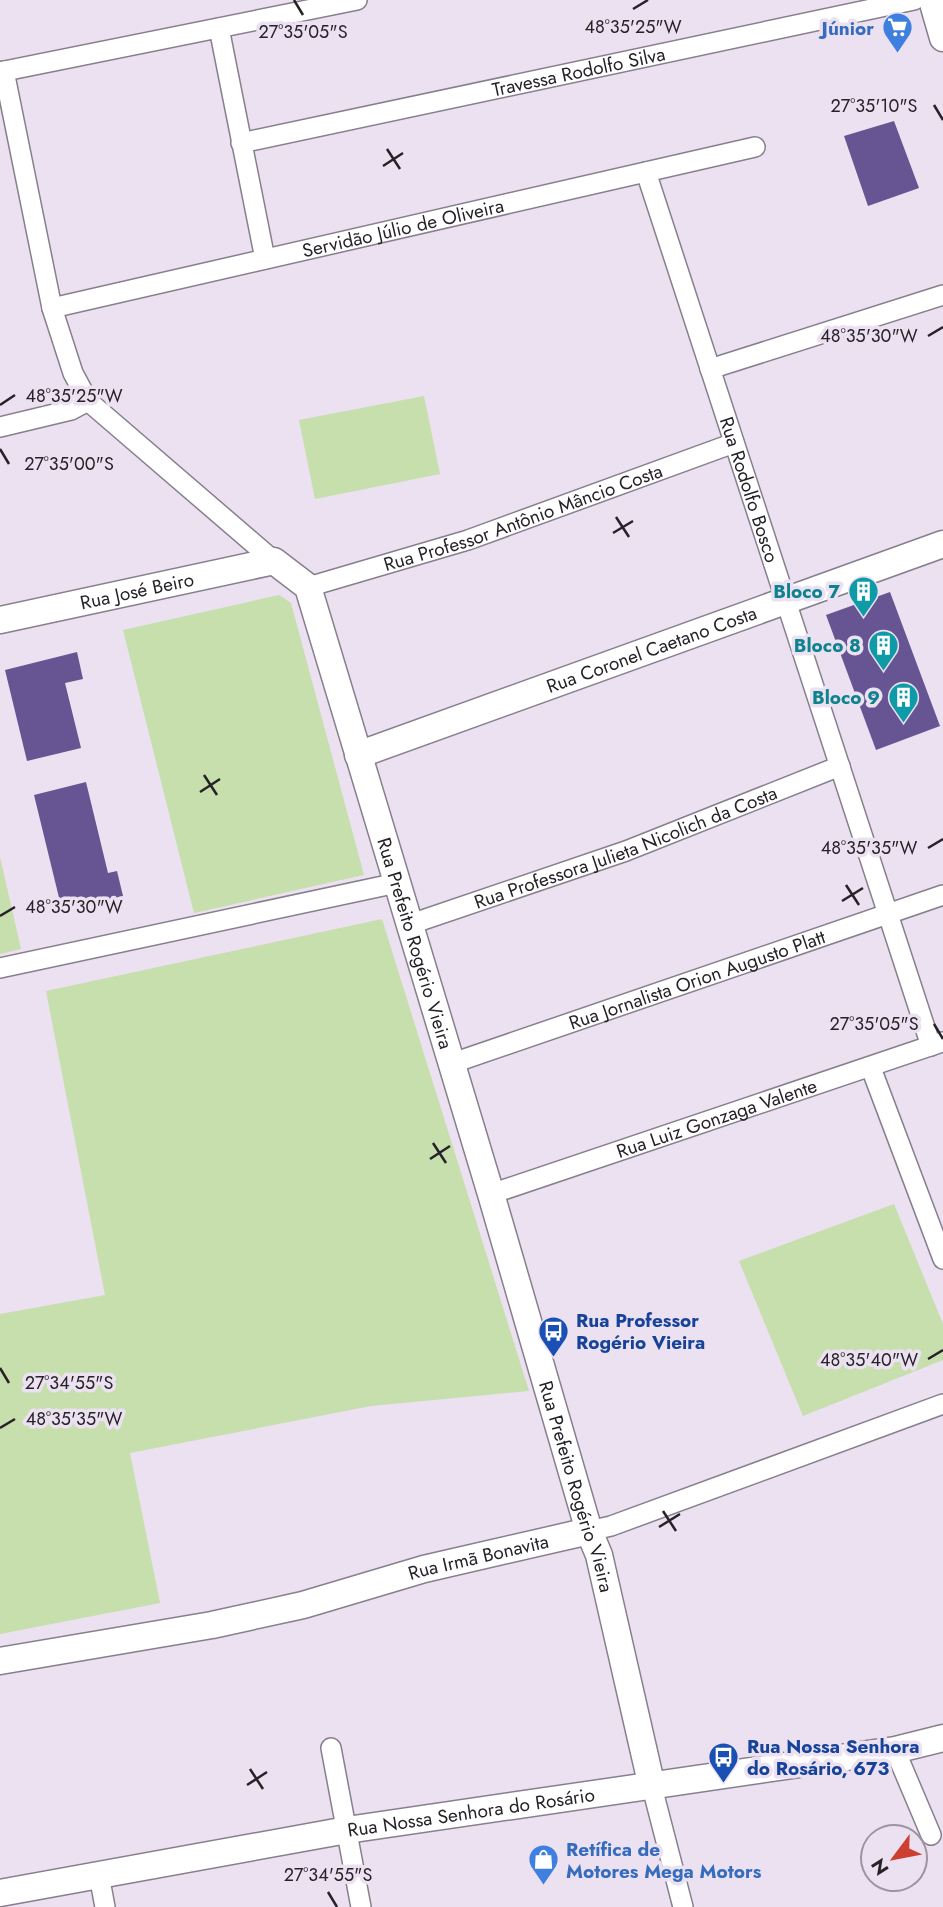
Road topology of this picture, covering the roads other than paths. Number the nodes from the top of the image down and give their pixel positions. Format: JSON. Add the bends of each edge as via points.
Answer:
{"nodes":[{"id":1,"x":357,"y":0,"type":"edge"},
{"id":2,"x":914,"y":0,"type":"edge"},
{"id":3,"x":932,"y":0,"type":"edge"},
{"id":4,"x":219,"y":28,"type":"junction"},
{"id":5,"x":943,"y":38,"type":"edge"},
{"id":6,"x":2,"y":71,"type":"edge"},
{"id":7,"x":241,"y":143,"type":"junction"},
{"id":8,"x":755,"y":147,"type":"dead end"},
{"id":9,"x":646,"y":172,"type":"junction"},
{"id":10,"x":265,"y":259,"type":"junction"},
{"id":11,"x":943,"y":295,"type":"edge"},
{"id":12,"x":52,"y":308,"type":"junction"},
{"id":13,"x":710,"y":369,"type":"junction"},
{"id":14,"x":88,"y":401,"type":"junction"},
{"id":15,"x":0,"y":427,"type":"edge"},
{"id":16,"x":734,"y":443,"type":"junction"},
{"id":17,"x":943,"y":544,"type":"edge"},
{"id":18,"x":274,"y":561,"type":"junction"},
{"id":19,"x":308,"y":587,"type":"junction"},
{"id":20,"x":785,"y":599,"type":"junction"},
{"id":21,"x":0,"y":620,"type":"edge"},
{"id":22,"x":358,"y":755,"type":"junction"},
{"id":23,"x":840,"y":766,"type":"junction"},
{"id":24,"x":397,"y":883,"type":"junction"},
{"id":25,"x":943,"y":895,"type":"edge"},
{"id":26,"x":889,"y":912,"type":"junction"},
{"id":27,"x":408,"y":925,"type":"junction"},
{"id":28,"x":0,"y":968,"type":"edge"},
{"id":29,"x":937,"y":1044,"type":"edge"},
{"id":30,"x":450,"y":1064,"type":"junction"},
{"id":31,"x":871,"y":1068,"type":"junction"},
{"id":32,"x":491,"y":1194,"type":"junction"},
{"id":33,"x":943,"y":1259,"type":"edge"},
{"id":34,"x":943,"y":1404,"type":"edge"},
{"id":35,"x":589,"y":1531,"type":"junction"},
{"id":36,"x":0,"y":1661,"type":"edge"},
{"id":37,"x":943,"y":1738,"type":"edge"},
{"id":38,"x":331,"y":1748,"type":"dead end"},
{"id":39,"x":895,"y":1749,"type":"junction"},
{"id":40,"x":652,"y":1787,"type":"junction"},
{"id":41,"x":347,"y":1830,"type":"junction"},
{"id":42,"x":931,"y":1835,"type":"dead end"},
{"id":43,"x":99,"y":1875,"type":"junction"},
{"id":44,"x":0,"y":1894,"type":"edge"},
{"id":45,"x":105,"y":1907,"type":"edge"},
{"id":46,"x":361,"y":1907,"type":"edge"},
{"id":47,"x":683,"y":1907,"type":"edge"}],
"edges":[{"from":1,"to":4,"type":"street"},
{"from":2,"to":7,"type":"street","name":"Travessa Rodolfo Silva"},
{"from":3,"to":5,"type":"street"},
{"from":4,"to":6,"type":"street"},
{"from":4,"to":7,"type":"street"},
{"from":6,"to":12,"type":"street"},
{"from":7,"to":10,"type":"street"},
{"from":8,"to":9,"type":"street","name":"Servidão Júlio de Oliveira"},
{"from":9,"to":10,"type":"street","name":"Servidão Júlio de Oliveira"},
{"from":9,"to":13,"type":"street","name":"Rua Rodolfo Bosco"},
{"from":10,"to":12,"type":"street","name":"Servidão Júlio de Oliveira"},
{"from":11,"to":13,"type":"street"},
{"from":12,"to":14,"type":"street","via":[[73,373]]},
{"from":13,"to":16,"type":"street","name":"Rua Rodolfo Bosco"},
{"from":14,"to":15,"type":"street","via":[[71,410]]},
{"from":14,"to":18,"type":"street"},
{"from":16,"to":19,"type":"street","name":"Rua Professor Antônio Mâncio Costa","via":[[468,540]]},
{"from":16,"to":20,"type":"street","name":"Rua Rodolfo Bosco"},
{"from":17,"to":20,"type":"street","name":"Rua Coronel Caetano Costa"},
{"from":18,"to":19,"type":"street"},
{"from":18,"to":21,"type":"street","name":"Rua José Beiro"},
{"from":19,"to":22,"type":"street","name":"Rua Prefeito Rogério Vieira"},
{"from":20,"to":22,"type":"street","name":"Rua Coronel Caetano Costa"},
{"from":20,"to":23,"type":"street","name":"Rua Rodolfo Bosco"},
{"from":22,"to":24,"type":"street","name":"Rua Prefeito Rogério Vieira"},
{"from":23,"to":26,"type":"street","name":"Rua Rodolfo Bosco"},
{"from":23,"to":27,"type":"street","name":"Rua Professora Julieta Nicolich da Costa","via":[[626,851]]},
{"from":24,"to":27,"type":"street","name":"Rua Prefeito Rogério Vieira"},
{"from":24,"to":28,"type":"street"},
{"from":25,"to":26,"type":"street","name":"Rua Jornalista Orion Augusto Platt"},
{"from":26,"to":29,"type":"street","name":"Rua Rodolfo Bosco"},
{"from":26,"to":30,"type":"street","name":"Rua Jornalista Orion Augusto Platt"},
{"from":27,"to":30,"type":"street","name":"Rua Prefeito Rogério Vieira"},
{"from":29,"to":31,"type":"street","name":"Rua Luiz Gonzaga Valente"},
{"from":30,"to":32,"type":"street","name":"Rua Prefeito Rogério Vieira"},
{"from":31,"to":32,"type":"street","name":"Rua Luiz Gonzaga Valente"},
{"from":31,"to":33,"type":"street"},
{"from":32,"to":35,"type":"street","name":"Rua Prefeito Rogério Vieira"},
{"from":34,"to":35,"type":"street","name":"Rua Irmã Bonavita"},
{"from":35,"to":36,"type":"street","name":"Rua Irmã Bonavita","via":[[424,1569],[303,1605]]},
{"from":35,"to":40,"type":"street","name":"Rua Prefeito Rogério Vieira","via":[[629,1675]]},
{"from":37,"to":39,"type":"street","name":"Rua Nossa Senhora do Rosário"},
{"from":38,"to":41,"type":"street"},
{"from":39,"to":40,"type":"street","name":"Rua Nossa Senhora do Rosário"},
{"from":39,"to":42,"type":"street"},
{"from":40,"to":41,"type":"street","name":"Rua Nossa Senhora do Rosário"},
{"from":40,"to":47,"type":"street","name":"Rua Prefeito Rogério Vieira"},
{"from":41,"to":43,"type":"street","name":"Rua Nossa Senhora do Rosário"},
{"from":41,"to":46,"type":"street"},
{"from":43,"to":44,"type":"street","name":"Rua Nossa Senhora do Rosário"},
{"from":43,"to":45,"type":"street"}]}
